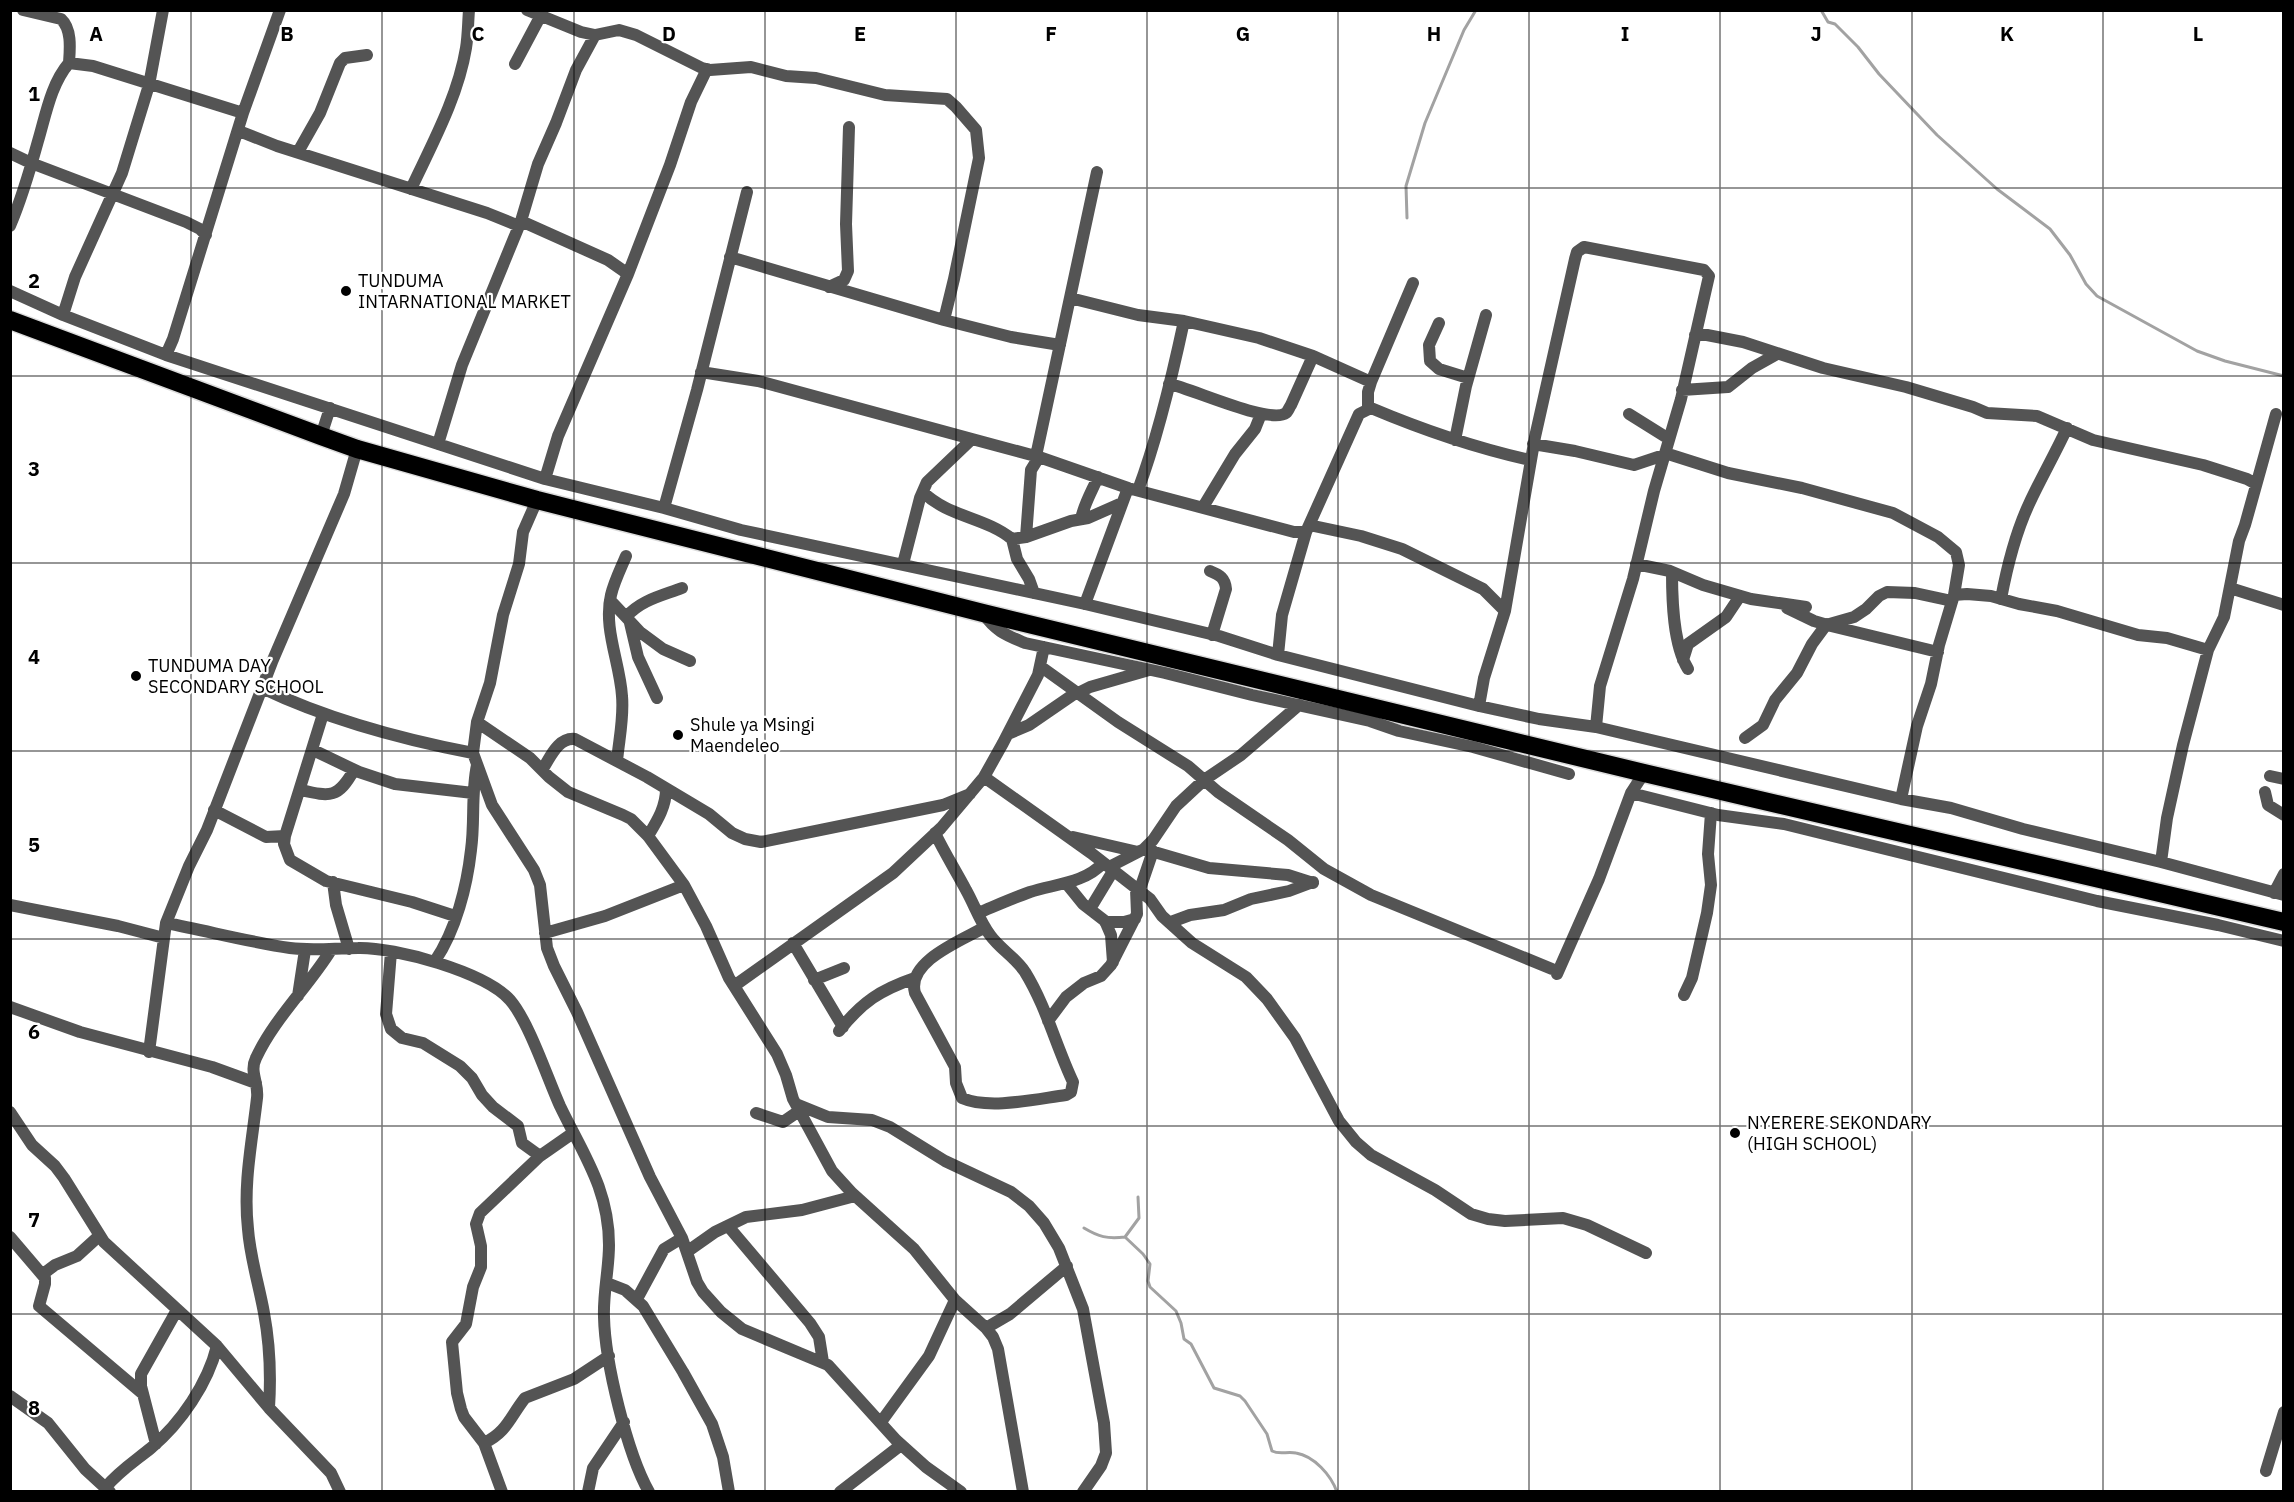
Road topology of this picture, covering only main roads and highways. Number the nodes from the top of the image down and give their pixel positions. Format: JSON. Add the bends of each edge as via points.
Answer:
{"nodes":[{"id":1,"x":10,"y":320,"type":"edge"},
{"id":2,"x":2283,"y":922,"type":"edge"}],
"edges":[{"from":1,"to":2,"type":"highway","via":[[357,449],[537,500],[735,552],[1644,773]]}]}
